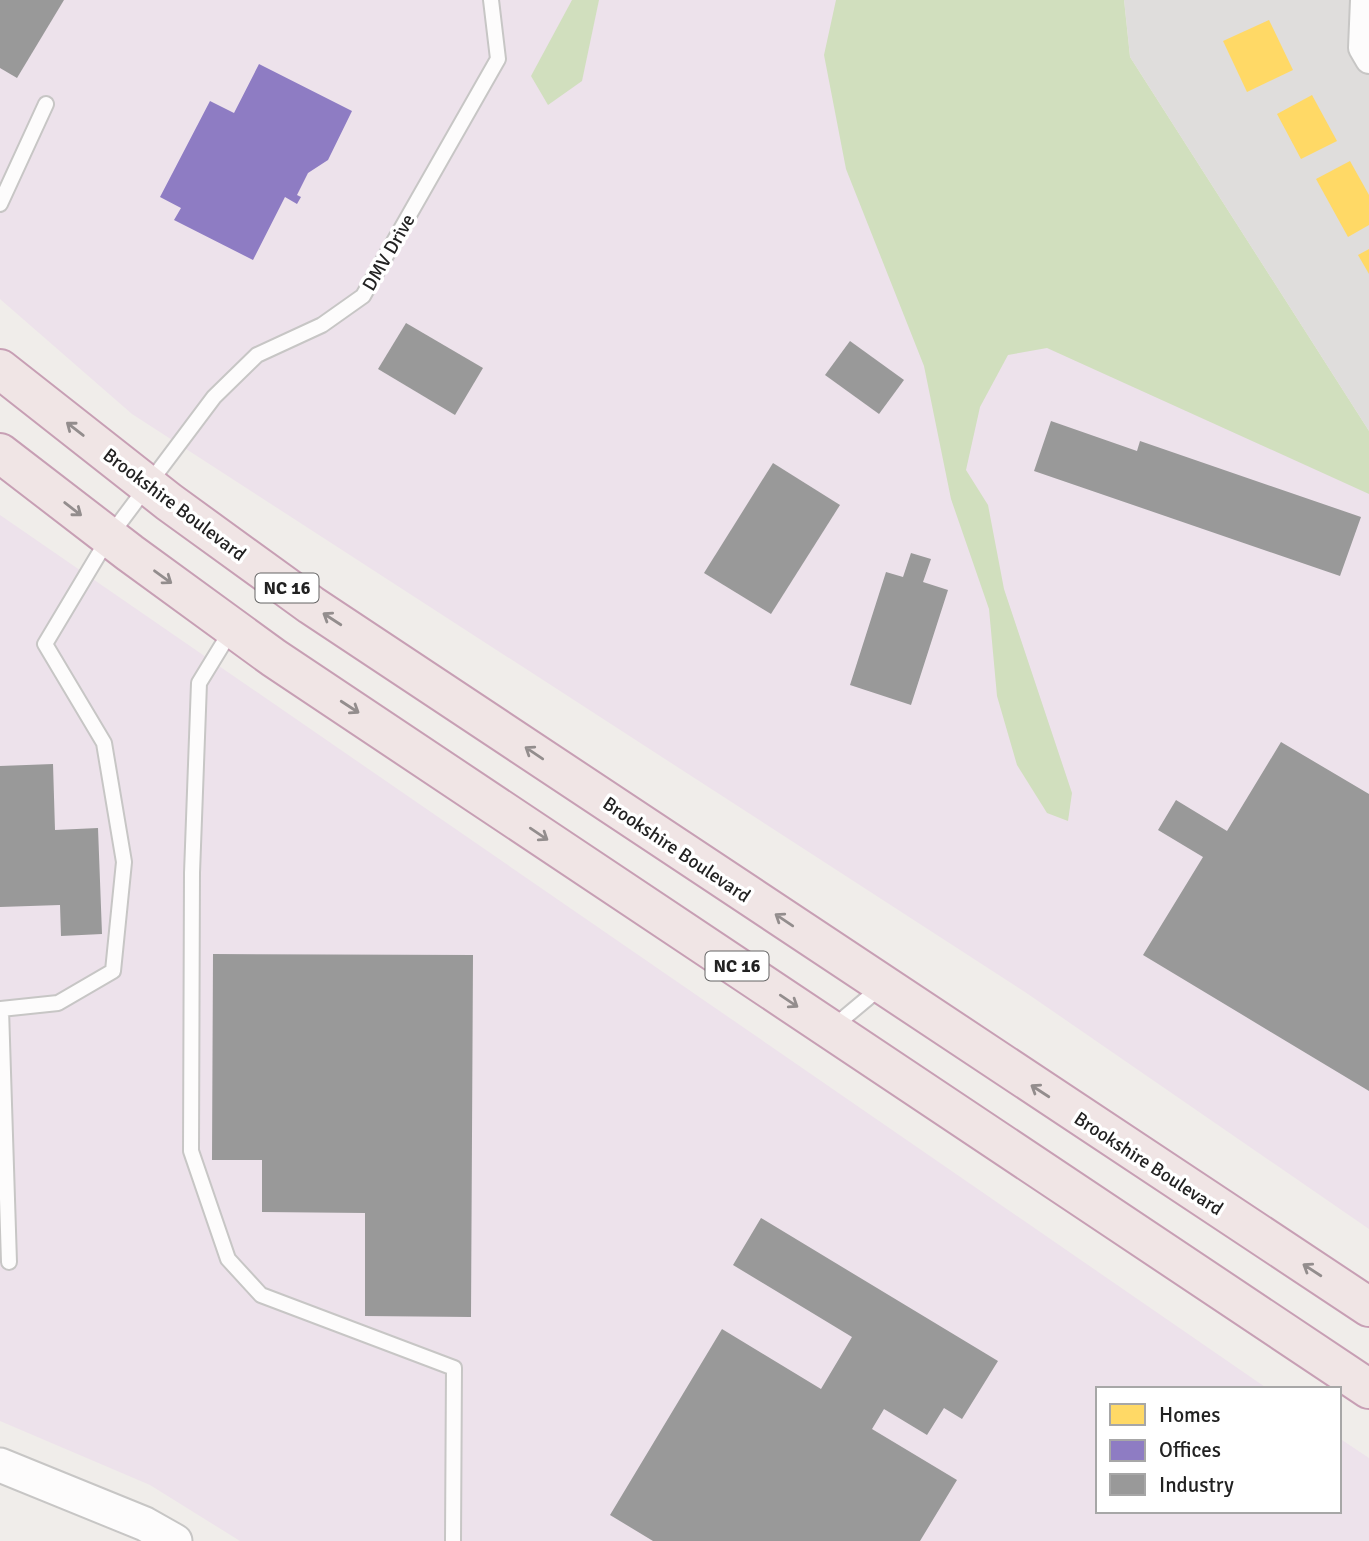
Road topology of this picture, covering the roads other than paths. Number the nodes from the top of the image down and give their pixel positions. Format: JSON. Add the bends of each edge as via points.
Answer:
{"nodes":[{"id":1,"x":491,"y":0,"type":"edge"},
{"id":2,"x":1364,"y":0,"type":"edge"},
{"id":3,"x":1369,"y":60,"type":"edge"},
{"id":4,"x":46,"y":104,"type":"dead end"},
{"id":5,"x":0,"y":204,"type":"edge"},
{"id":6,"x":0,"y":369,"type":"edge"},
{"id":7,"x":0,"y":453,"type":"edge"},
{"id":8,"x":148,"y":486,"type":"junction"},
{"id":9,"x":109,"y":537,"type":"junction"},
{"id":10,"x":232,"y":627,"type":"junction"},
{"id":11,"x":882,"y":986,"type":"junction"},
{"id":12,"x":830,"y":1029,"type":"junction"},
{"id":13,"x":9,"y":1262,"type":"dead end"},
{"id":14,"x":1369,"y":1307,"type":"edge"},
{"id":15,"x":1369,"y":1389,"type":"edge"},
{"id":16,"x":0,"y":1465,"type":"edge"},
{"id":17,"x":175,"y":1541,"type":"edge"},
{"id":18,"x":453,"y":1541,"type":"edge"}],
"edges":[{"from":1,"to":8,"type":"lane","name":"DMV Drive","via":[[498,59],[363,296],[322,325],[257,355],[214,397]]},
{"from":2,"to":3,"type":"street","via":[[1362,48]]},
{"from":4,"to":5,"type":"lane"},
{"from":8,"to":6,"type":"highway","name":"Brookshire Boulevard","number":"NC 16","one_way":true},
{"from":7,"to":9,"type":"highway","number":"NC 16","one_way":true},
{"from":8,"to":9,"type":"lane","name":"DMV Drive"},
{"from":11,"to":8,"type":"highway","name":"Brookshire Boulevard","number":"NC 16","one_way":true,"via":[[311,605]]},
{"from":9,"to":10,"type":"highway","number":"NC 16","one_way":true},
{"from":9,"to":13,"type":"lane","name":"DMV Drive","via":[[45,644],[104,743],[124,862],[113,971],[58,1003],[1,1009]]},
{"from":10,"to":12,"type":"highway","number":"NC 16","one_way":true},
{"from":10,"to":18,"type":"lane","via":[[199,683],[192,873],[191,1151],[228,1259],[261,1295],[454,1368]]},
{"from":11,"to":12,"type":"lane"},
{"from":14,"to":11,"type":"highway","name":"Brookshire Boulevard","number":"NC 16","one_way":true},
{"from":12,"to":15,"type":"highway","number":"NC 16"},
{"from":16,"to":17,"type":"street","via":[[145,1524]]}]}
